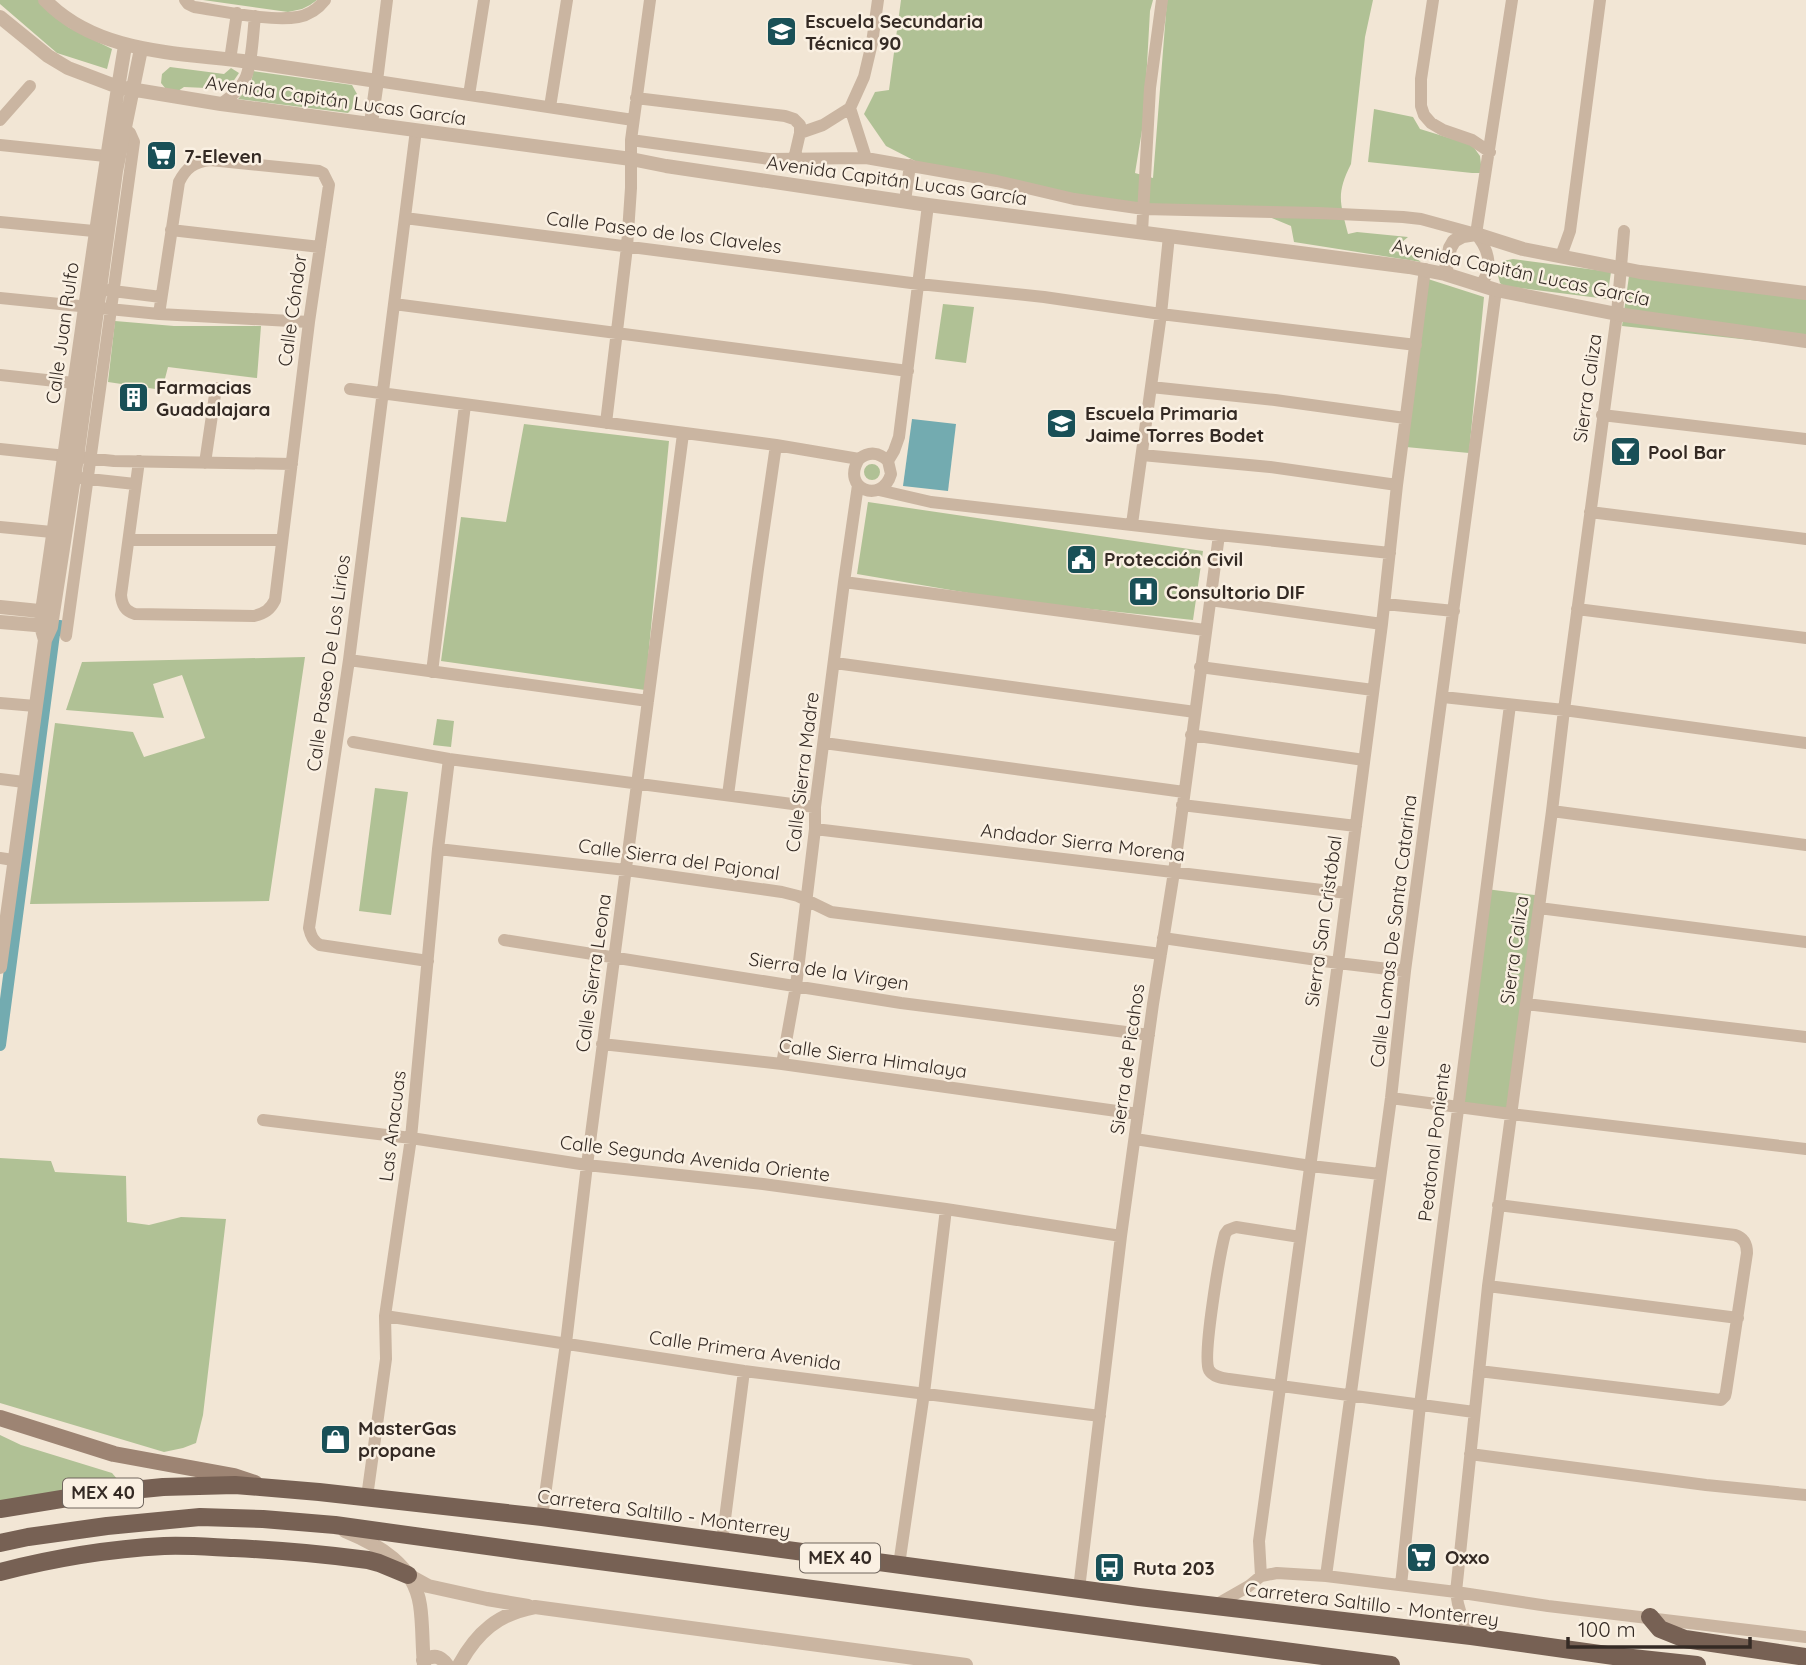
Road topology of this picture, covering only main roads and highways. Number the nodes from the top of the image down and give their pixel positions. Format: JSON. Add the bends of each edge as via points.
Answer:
{"nodes":[{"id":1,"x":0,"y":1418,"type":"edge"},
{"id":2,"x":271,"y":1488,"type":"junction"},
{"id":3,"x":0,"y":1509,"type":"edge"},
{"id":4,"x":200,"y":1517,"type":"junction"},
{"id":5,"x":0,"y":1543,"type":"edge"},
{"id":6,"x":45,"y":1561,"type":"junction"},
{"id":7,"x":0,"y":1572,"type":"edge"},
{"id":8,"x":408,"y":1575,"type":"road end"},
{"id":9,"x":1650,"y":1617,"type":"road end"},
{"id":10,"x":1614,"y":1656,"type":"junction"},
{"id":11,"x":1806,"y":1657,"type":"edge"},
{"id":12,"x":1391,"y":1665,"type":"edge"},
{"id":13,"x":1634,"y":1665,"type":"edge"},
{"id":14,"x":1696,"y":1665,"type":"edge"}],
"edges":[{"from":1,"to":2,"type":"main road","via":[[114,1454],[234,1476]]},
{"from":2,"to":3,"type":"main road","name":"Carretera Saltillo - Monterrey","number":"MEX 40","via":[[163,1487]]},
{"from":2,"to":10,"type":"main road","name":"Carretera Saltillo - Monterrey","number":"MEX 40","via":[[542,1517]]},
{"from":4,"to":5,"type":"main road","number":"MEX 40"},
{"from":4,"to":6,"type":"main road","via":[[143,1537]]},
{"from":4,"to":12,"type":"main road","number":"MEX 40","via":[[335,1525]]},
{"from":6,"to":7,"type":"main road"},
{"from":6,"to":8,"type":"main road","via":[[179,1545],[368,1560]]},
{"from":9,"to":11,"type":"main road","via":[[1660,1629],[1685,1639]]},
{"from":10,"to":13,"type":"main road"},
{"from":10,"to":14,"type":"main road","name":"Carretera Saltillo - Monterrey","number":"MEX 40"}]}
